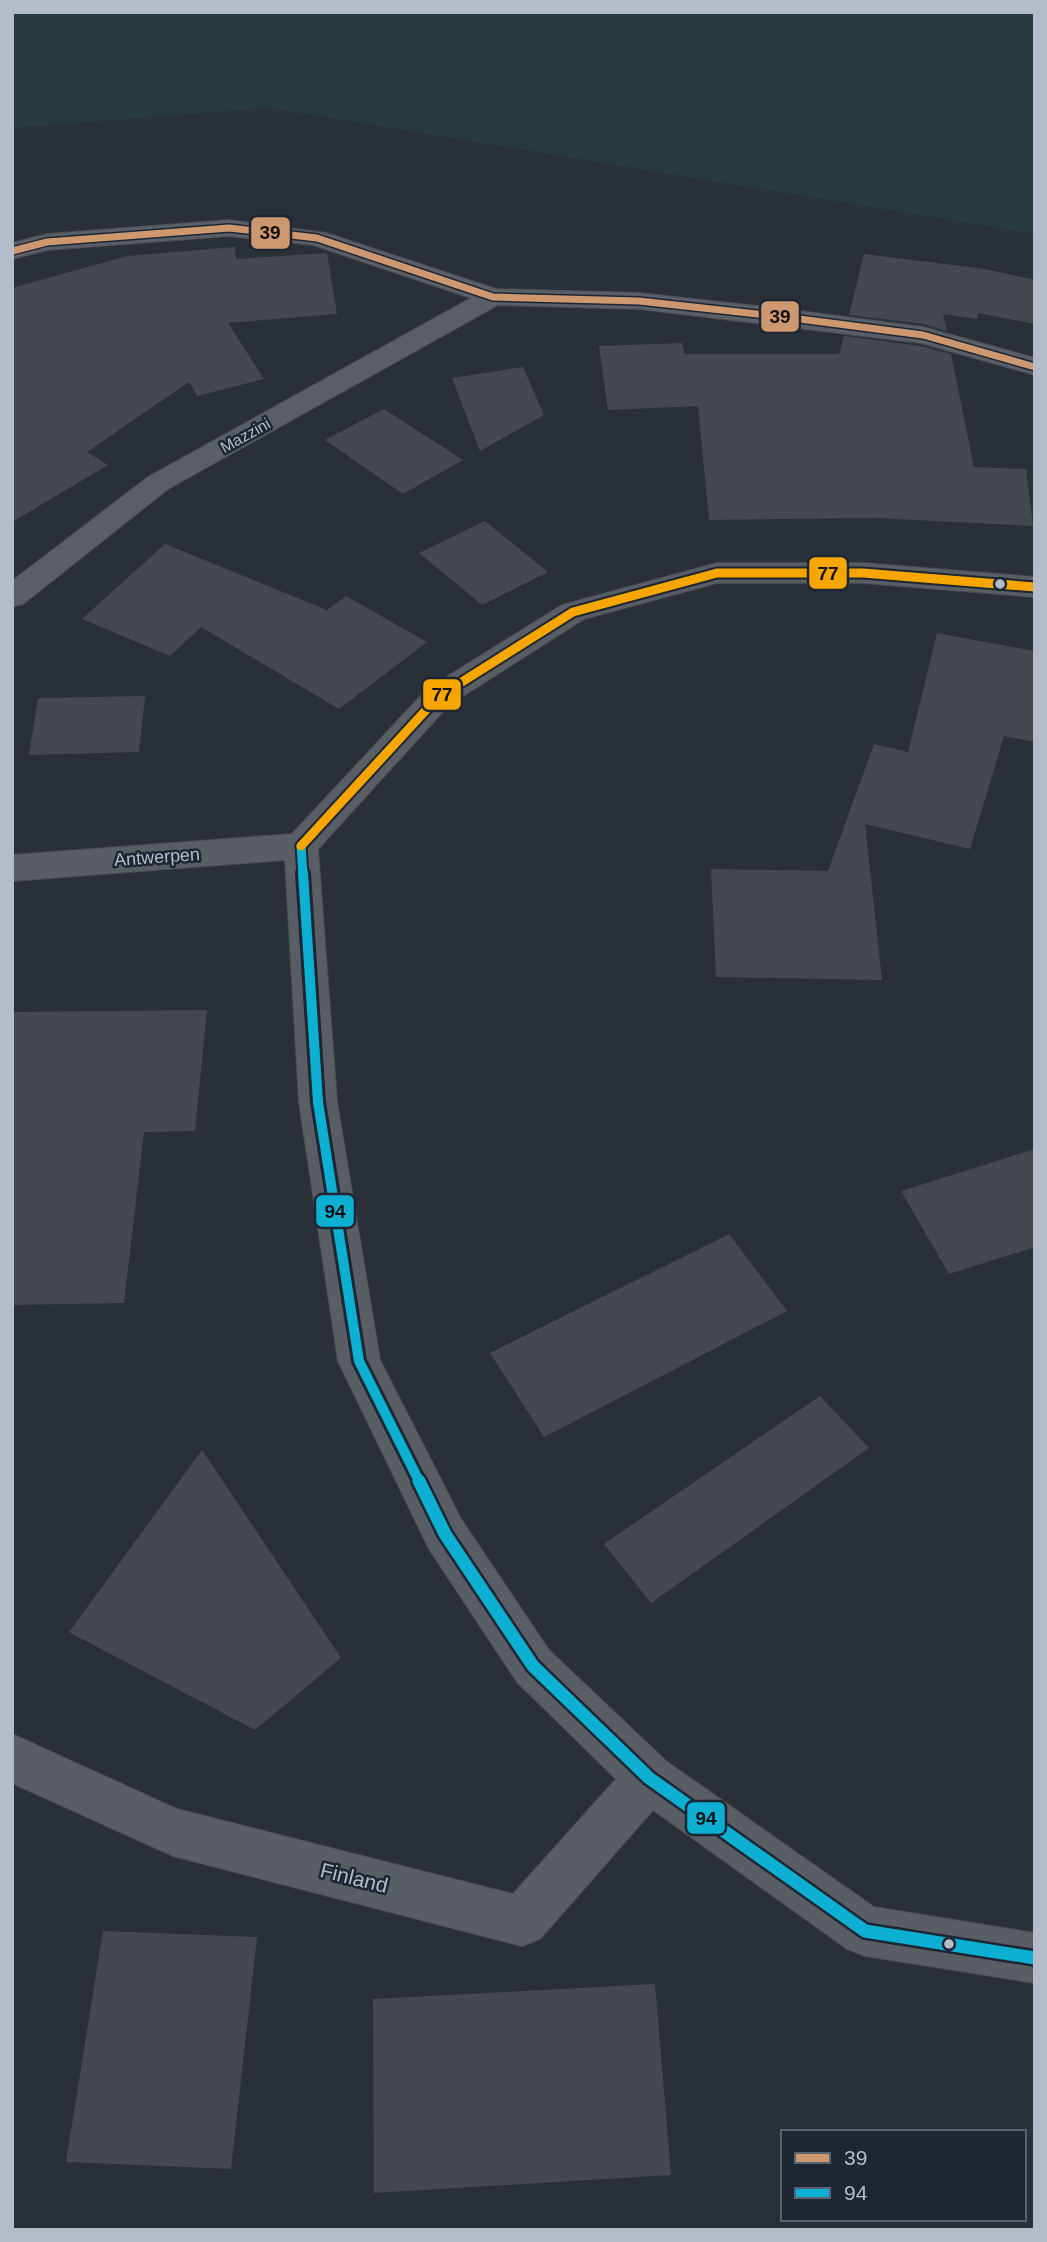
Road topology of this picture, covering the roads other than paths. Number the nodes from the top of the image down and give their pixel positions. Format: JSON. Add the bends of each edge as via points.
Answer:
{"nodes":[{"id":1,"x":12,"y":251,"type":"edge"},
{"id":2,"x":493,"y":297,"type":"junction"},
{"id":3,"x":1035,"y":367,"type":"edge"},
{"id":4,"x":1035,"y":587,"type":"edge"},
{"id":5,"x":12,"y":597,"type":"edge"},
{"id":6,"x":301,"y":846,"type":"junction"},
{"id":7,"x":12,"y":867,"type":"edge"},
{"id":8,"x":12,"y":1758,"type":"edge"},
{"id":9,"x":649,"y":1778,"type":"junction"},
{"id":10,"x":1035,"y":1958,"type":"edge"}],
"edges":[{"from":1,"to":2,"type":"street","via":[[47,242],[229,228],[317,238]]},
{"from":2,"to":3,"type":"street","via":[[639,301],[784,317],[923,335]]},
{"from":2,"to":5,"type":"street","name":"Mazzini","via":[[158,483]]},
{"from":4,"to":6,"type":"street","via":[[863,573],[718,573],[573,612],[438,697]]},
{"from":6,"to":7,"type":"street","name":"Antwerpen"},
{"from":6,"to":9,"type":"street","via":[[318,1102],[359,1361],[445,1534],[533,1665]]},
{"from":8,"to":9,"type":"street","name":"Finland","via":[[173,1832],[522,1921]]},
{"from":9,"to":10,"type":"street","via":[[865,1931]]}]}
